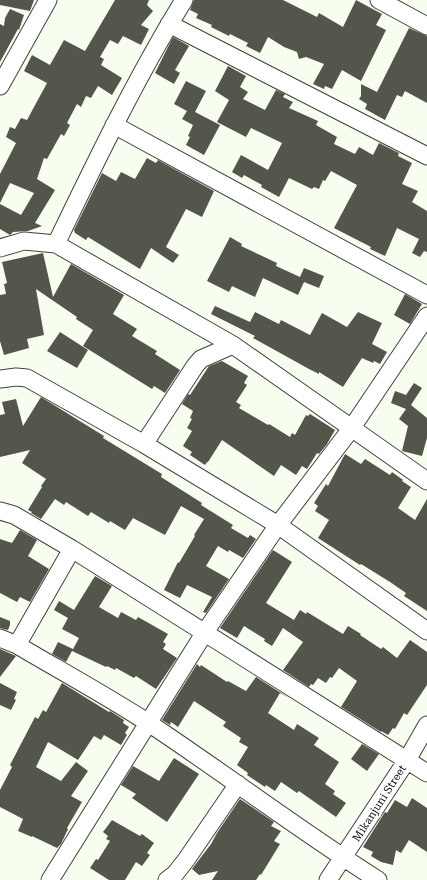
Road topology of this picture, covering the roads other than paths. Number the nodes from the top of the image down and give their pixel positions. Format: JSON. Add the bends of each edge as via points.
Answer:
{"nodes":[{"id":1,"x":48,"y":0,"type":"edge"},
{"id":2,"x":184,"y":0,"type":"edge"},
{"id":3,"x":379,"y":0,"type":"edge"},
{"id":4,"x":402,"y":6,"type":"edge"},
{"id":5,"x":169,"y":24,"type":"junction"},
{"id":6,"x":427,"y":26,"type":"edge"},
{"id":7,"x":0,"y":86,"type":"edge"},
{"id":8,"x":114,"y":125,"type":"junction"},
{"id":9,"x":427,"y":156,"type":"edge"},
{"id":10,"x":56,"y":244,"type":"junction"},
{"id":11,"x":0,"y":248,"type":"edge"},
{"id":12,"x":427,"y":295,"type":"edge"},
{"id":13,"x":427,"y":316,"type":"edge"},
{"id":14,"x":233,"y":346,"type":"junction"},
{"id":15,"x":1,"y":375,"type":"edge"},
{"id":16,"x":351,"y":429,"type":"junction"},
{"id":17,"x":144,"y":444,"type":"junction"},
{"id":18,"x":427,"y":481,"type":"edge"},
{"id":19,"x":0,"y":511,"type":"edge"},
{"id":20,"x":278,"y":525,"type":"junction"},
{"id":21,"x":72,"y":549,"type":"junction"},
{"id":22,"x":427,"y":631,"type":"edge"},
{"id":23,"x":206,"y":632,"type":"junction"},
{"id":24,"x":0,"y":638,"type":"edge"},
{"id":25,"x":17,"y":645,"type":"junction"},
{"id":26,"x":148,"y":723,"type":"junction"},
{"id":27,"x":427,"y":725,"type":"edge"},
{"id":28,"x":407,"y":760,"type":"junction"},
{"id":29,"x":427,"y":773,"type":"edge"},
{"id":30,"x":238,"y":784,"type":"junction"},
{"id":31,"x":343,"y":858,"type":"junction"},
{"id":32,"x":50,"y":880,"type":"edge"},
{"id":33,"x":167,"y":880,"type":"edge"},
{"id":34,"x":328,"y":880,"type":"edge"},
{"id":35,"x":378,"y":880,"type":"edge"}],
"edges":[{"from":1,"to":7,"type":"street"},
{"from":2,"to":5,"type":"street"},
{"from":3,"to":4,"type":"street"},
{"from":4,"to":6,"type":"street"},
{"from":5,"to":8,"type":"street"},
{"from":5,"to":9,"type":"street"},
{"from":8,"to":10,"type":"street"},
{"from":8,"to":12,"type":"street"},
{"from":10,"to":11,"type":"street","via":[[24,241]]},
{"from":10,"to":14,"type":"street"},
{"from":13,"to":16,"type":"street"},
{"from":14,"to":16,"type":"street"},
{"from":14,"to":17,"type":"street","via":[[201,359]]},
{"from":15,"to":17,"type":"street","via":[[27,378]]},
{"from":16,"to":18,"type":"street"},
{"from":16,"to":20,"type":"street"},
{"from":17,"to":20,"type":"street"},
{"from":19,"to":21,"type":"street","via":[[14,515]]},
{"from":20,"to":22,"type":"street"},
{"from":20,"to":23,"type":"street"},
{"from":21,"to":23,"type":"street"},
{"from":21,"to":25,"type":"street"},
{"from":23,"to":26,"type":"street"},
{"from":23,"to":28,"type":"street"},
{"from":24,"to":25,"type":"street"},
{"from":25,"to":26,"type":"street"},
{"from":26,"to":30,"type":"street"},
{"from":26,"to":32,"type":"street"},
{"from":27,"to":28,"type":"street","name":"Mikanjuni Street"},
{"from":28,"to":29,"type":"street"},
{"from":28,"to":31,"type":"street","name":"Mikanjuni Street"},
{"from":30,"to":31,"type":"street"},
{"from":30,"to":33,"type":"street","via":[[186,860]]},
{"from":31,"to":34,"type":"street","name":"Mikanjuni Street"},
{"from":31,"to":35,"type":"street"}]}
